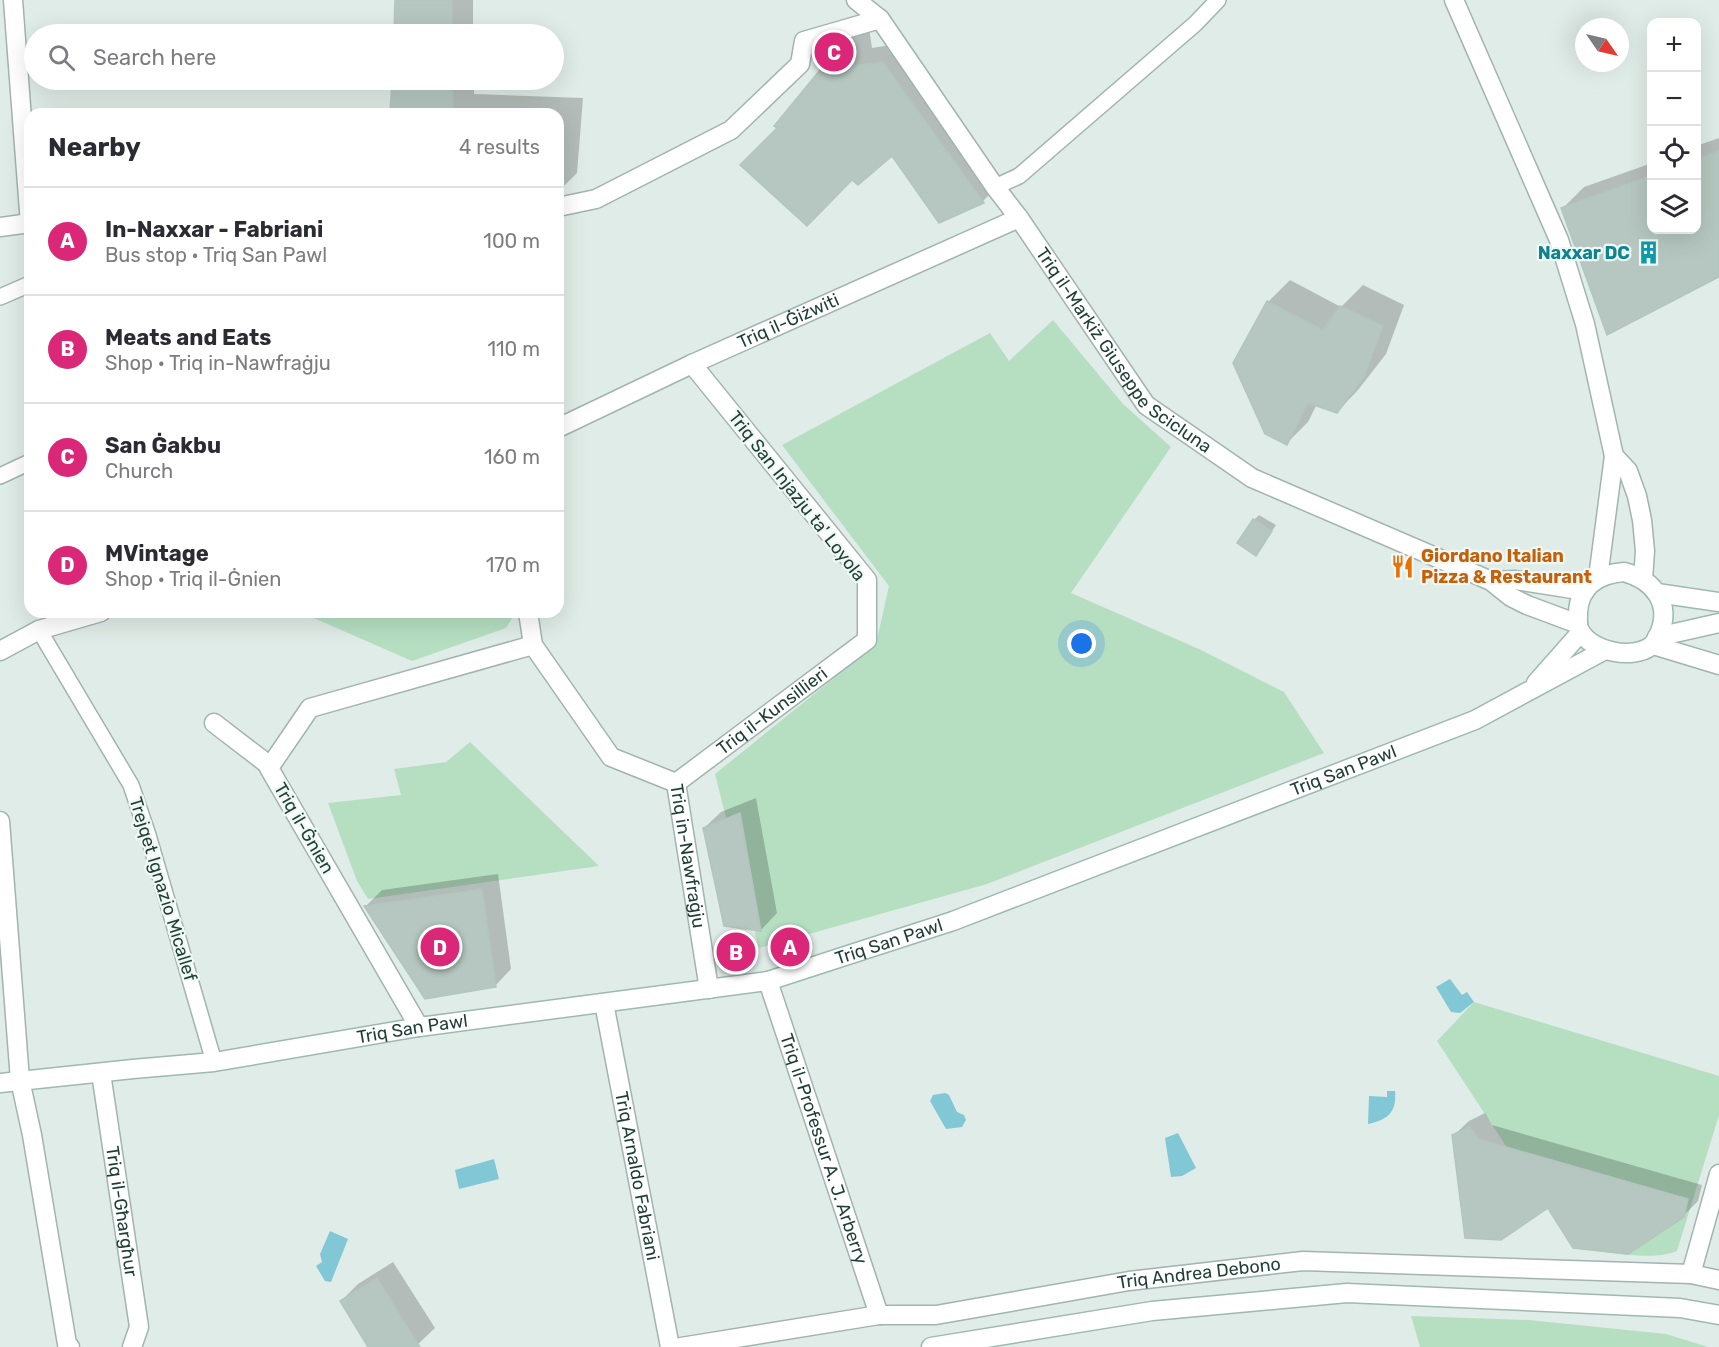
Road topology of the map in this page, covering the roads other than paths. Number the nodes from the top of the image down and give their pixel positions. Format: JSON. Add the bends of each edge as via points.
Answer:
{"nodes":[{"id":1,"x":13,"y":0,"type":"edge"},
{"id":2,"x":856,"y":0,"type":"edge"},
{"id":3,"x":1218,"y":0,"type":"edge"},
{"id":4,"x":1454,"y":0,"type":"edge"},
{"id":5,"x":880,"y":19,"type":"junction"},
{"id":6,"x":24,"y":138,"type":"edge"},
{"id":7,"x":994,"y":187,"type":"junction"},
{"id":8,"x":564,"y":206,"type":"edge"},
{"id":9,"x":1019,"y":218,"type":"junction"},
{"id":10,"x":24,"y":224,"type":"edge"},
{"id":11,"x":0,"y":227,"type":"edge"},
{"id":12,"x":24,"y":287,"type":"edge"},
{"id":13,"x":0,"y":297,"type":"edge"},
{"id":14,"x":692,"y":364,"type":"junction"},
{"id":15,"x":564,"y":425,"type":"edge"},
{"id":16,"x":1614,"y":456,"type":"junction"},
{"id":17,"x":24,"y":465,"type":"edge"},
{"id":18,"x":0,"y":476,"type":"edge"},
{"id":19,"x":1598,"y":578,"type":"junction"},
{"id":20,"x":1643,"y":579,"type":"junction"},
{"id":21,"x":1491,"y":581,"type":"junction"},
{"id":22,"x":1585,"y":591,"type":"junction"},
{"id":23,"x":1657,"y":593,"type":"junction"},
{"id":24,"x":1719,"y":602,"type":"edge"},
{"id":25,"x":80,"y":618,"type":"edge"},
{"id":26,"x":529,"y":618,"type":"edge"},
{"id":27,"x":1719,"y":623,"type":"edge"},
{"id":28,"x":1579,"y":628,"type":"junction"},
{"id":29,"x":39,"y":630,"type":"junction"},
{"id":30,"x":867,"y":640,"type":"joint"},
{"id":31,"x":1655,"y":641,"type":"junction"},
{"id":32,"x":533,"y":645,"type":"junction"},
{"id":33,"x":1605,"y":650,"type":"junction"},
{"id":34,"x":0,"y":651,"type":"edge"},
{"id":35,"x":1719,"y":665,"type":"edge"},
{"id":36,"x":1527,"y":693,"type":"junction"},
{"id":37,"x":214,"y":723,"type":"dead end"},
{"id":38,"x":270,"y":766,"type":"junction"},
{"id":39,"x":676,"y":783,"type":"junction"},
{"id":40,"x":0,"y":821,"type":"edge"},
{"id":41,"x":768,"y":981,"type":"junction"},
{"id":42,"x":709,"y":988,"type":"junction"},
{"id":43,"x":604,"y":1003,"type":"junction"},
{"id":44,"x":419,"y":1027,"type":"junction"},
{"id":45,"x":214,"y":1062,"type":"junction"},
{"id":46,"x":101,"y":1073,"type":"junction"},
{"id":47,"x":20,"y":1080,"type":"junction"},
{"id":48,"x":0,"y":1083,"type":"edge"},
{"id":49,"x":1719,"y":1174,"type":"edge"},
{"id":50,"x":1692,"y":1274,"type":"junction"},
{"id":51,"x":1719,"y":1280,"type":"edge"},
{"id":52,"x":1719,"y":1315,"type":"edge"},
{"id":53,"x":879,"y":1316,"type":"junction"},
{"id":54,"x":70,"y":1347,"type":"edge"},
{"id":55,"x":132,"y":1347,"type":"edge"},
{"id":56,"x":670,"y":1347,"type":"edge"},
{"id":57,"x":681,"y":1347,"type":"edge"},
{"id":58,"x":931,"y":1347,"type":"edge"}],
"edges":[{"from":1,"to":6,"type":"street"},
{"from":2,"to":5,"type":"street","name":"Triq il-Markiż Giuseppe Scicluna"},
{"from":3,"to":7,"type":"lane","via":[[1019,176]]},
{"from":4,"to":16,"type":"street","via":[[1559,240],[1585,324]]},
{"from":5,"to":7,"type":"street","name":"Triq il-Markiż Giuseppe Scicluna"},
{"from":5,"to":8,"type":"street","via":[[804,41],[800,64],[731,130],[596,199]]},
{"from":7,"to":9,"type":"street","name":"Triq il-Markiż Giuseppe Scicluna"},
{"from":9,"to":14,"type":"street","name":"Triq il-Ġiżwiti"},
{"from":9,"to":21,"type":"street","name":"Triq il-Markiż Giuseppe Scicluna","via":[[1146,405],[1252,478]]},
{"from":10,"to":11,"type":"street"},
{"from":12,"to":13,"type":"lane"},
{"from":14,"to":15,"type":"street","name":"Triq il-Ġiżwiti"},
{"from":14,"to":30,"type":"street","name":"Triq San Injazju ta' Loyola","via":[[867,580]]},
{"from":16,"to":19,"type":"street"},
{"from":16,"to":20,"type":"street","via":[[1628,471],[1639,504],[1645,551]]},
{"from":17,"to":18,"type":"lane"},
{"from":19,"to":20,"type":"street","via":[[1624,572]]},
{"from":19,"to":22,"type":"street"},
{"from":20,"to":23,"type":"street"},
{"from":21,"to":22,"type":"street","name":"Triq il-Markiż Giuseppe Scicluna","via":[[1515,580]]},
{"from":21,"to":28,"type":"street","name":"Triq il-Markiż Giuseppe Scicluna","via":[[1511,597]]},
{"from":22,"to":28,"type":"street","via":[[1579,605]]},
{"from":23,"to":24,"type":"street"},
{"from":23,"to":31,"type":"street","via":[[1664,617]]},
{"from":25,"to":29,"type":"street"},
{"from":26,"to":32,"type":"street","name":"Triq in-Nawfraġju"},
{"from":27,"to":31,"type":"street"},
{"from":28,"to":33,"type":"street","via":[[1589,641]]},
{"from":28,"to":36,"type":"street","name":"Triq San Pawl"},
{"from":29,"to":34,"type":"street"},
{"from":29,"to":45,"type":"lane","name":"Trejqet Ignazio Micallef","via":[[131,785]]},
{"from":30,"to":39,"type":"street","name":"Triq il-Kunsillieri"},
{"from":31,"to":33,"type":"street","via":[[1643,650]]},
{"from":31,"to":35,"type":"street"},
{"from":32,"to":38,"type":"street","name":"Triq il-Ġnien","via":[[310,708]]},
{"from":32,"to":39,"type":"street","name":"Triq in-Nawfraġju","via":[[611,757]]},
{"from":33,"to":36,"type":"street","name":"Triq San Pawl"},
{"from":36,"to":41,"type":"street","name":"Triq San Pawl","via":[[1475,720],[964,916]]},
{"from":37,"to":38,"type":"street"},
{"from":38,"to":44,"type":"street","name":"Triq il-Ġnien"},
{"from":39,"to":42,"type":"street","name":"Triq in-Nawfraġju"},
{"from":40,"to":47,"type":"street"},
{"from":41,"to":42,"type":"street","name":"Triq San Pawl"},
{"from":41,"to":53,"type":"street","name":"Triq il-Professur A. J. Arberry"},
{"from":42,"to":43,"type":"street","name":"Triq San Pawl"},
{"from":43,"to":44,"type":"street","name":"Triq San Pawl"},
{"from":43,"to":56,"type":"street","name":"Triq Arnaldo Fabriani"},
{"from":44,"to":45,"type":"street","name":"Triq San Pawl"},
{"from":45,"to":46,"type":"street","name":"Triq San Pawl"},
{"from":46,"to":47,"type":"street","name":"Triq San Pawl"},
{"from":46,"to":55,"type":"street","name":"Triq il-Għargħur","via":[[139,1327]]},
{"from":47,"to":48,"type":"street","name":"Triq San Pawl"},
{"from":47,"to":54,"type":"street"},
{"from":49,"to":50,"type":"street"},
{"from":50,"to":51,"type":"street","name":"Triq Andrea Debono"},
{"from":50,"to":53,"type":"street","name":"Triq Andrea Debono","via":[[1302,1261],[1129,1281],[936,1315]]},
{"from":52,"to":58,"type":"street","name":"Triq Andrea Debono","via":[[1680,1308],[1347,1293],[1152,1311]]},
{"from":53,"to":57,"type":"street","name":"Triq Andrea Debono"}]}
